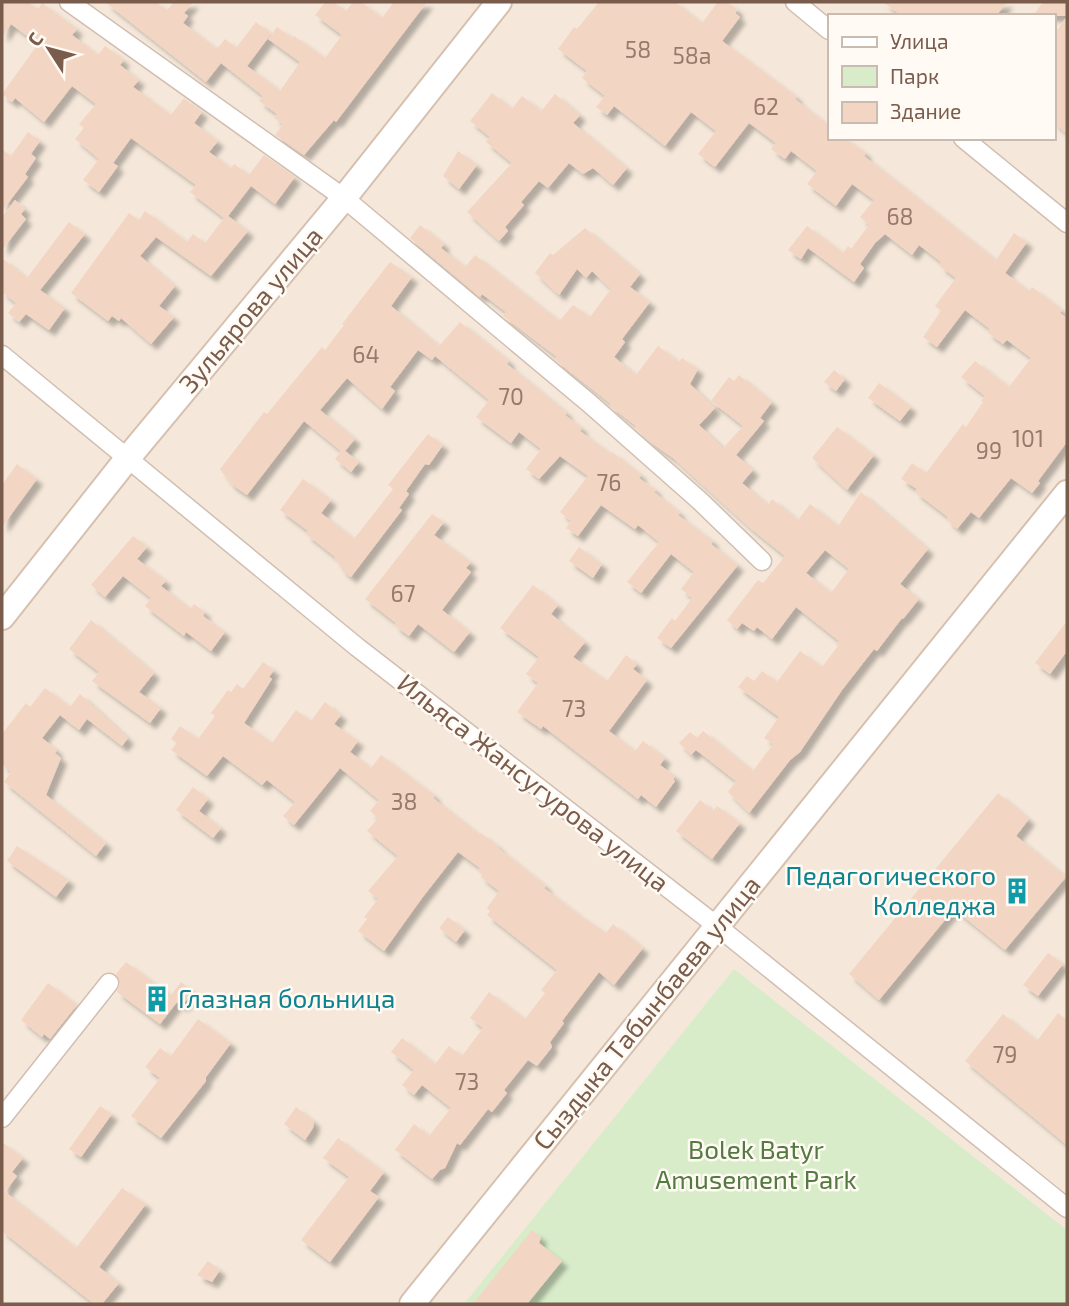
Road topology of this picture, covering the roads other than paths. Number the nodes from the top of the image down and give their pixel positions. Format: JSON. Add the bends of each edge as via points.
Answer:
{"nodes":[{"id":1,"x":69,"y":2,"type":"edge"},
{"id":2,"x":499,"y":2,"type":"edge"},
{"id":3,"x":795,"y":2,"type":"edge"},
{"id":4,"x":828,"y":29,"type":"edge"},
{"id":5,"x":965,"y":140,"type":"edge"},
{"id":6,"x":344,"y":198,"type":"junction"},
{"id":7,"x":1067,"y":223,"type":"edge"},
{"id":8,"x":2,"y":355,"type":"edge"},
{"id":9,"x":127,"y":459,"type":"junction"},
{"id":10,"x":1067,"y":493,"type":"edge"},
{"id":11,"x":762,"y":561,"type":"dead end"},
{"id":12,"x":2,"y":617,"type":"edge"},
{"id":13,"x":717,"y":926,"type":"junction"},
{"id":14,"x":108,"y":983,"type":"dead end"},
{"id":15,"x":2,"y":1118,"type":"edge"},
{"id":16,"x":1067,"y":1208,"type":"edge"},
{"id":17,"x":412,"y":1304,"type":"edge"}],
"edges":[{"from":1,"to":6,"type":"street"},
{"from":2,"to":6,"type":"street","name":"Зульярова улица"},
{"from":3,"to":4,"type":"street"},
{"from":5,"to":7,"type":"street"},
{"from":6,"to":9,"type":"street","name":"Зульярова улица"},
{"from":6,"to":11,"type":"street","via":[[701,500]]},
{"from":8,"to":9,"type":"street","name":"Ильяса Жансугурова улица"},
{"from":9,"to":12,"type":"street","name":"Зульярова улица"},
{"from":9,"to":13,"type":"street","name":"Ильяса Жансугурова улица","via":[[357,647]]},
{"from":10,"to":13,"type":"street","name":"Сыздыка Табынбаева улица"},
{"from":13,"to":16,"type":"street","name":"Ильяса Жансугурова улица"},
{"from":13,"to":17,"type":"street","name":"Сыздыка Табынбаева улица"},
{"from":14,"to":15,"type":"street"}]}
